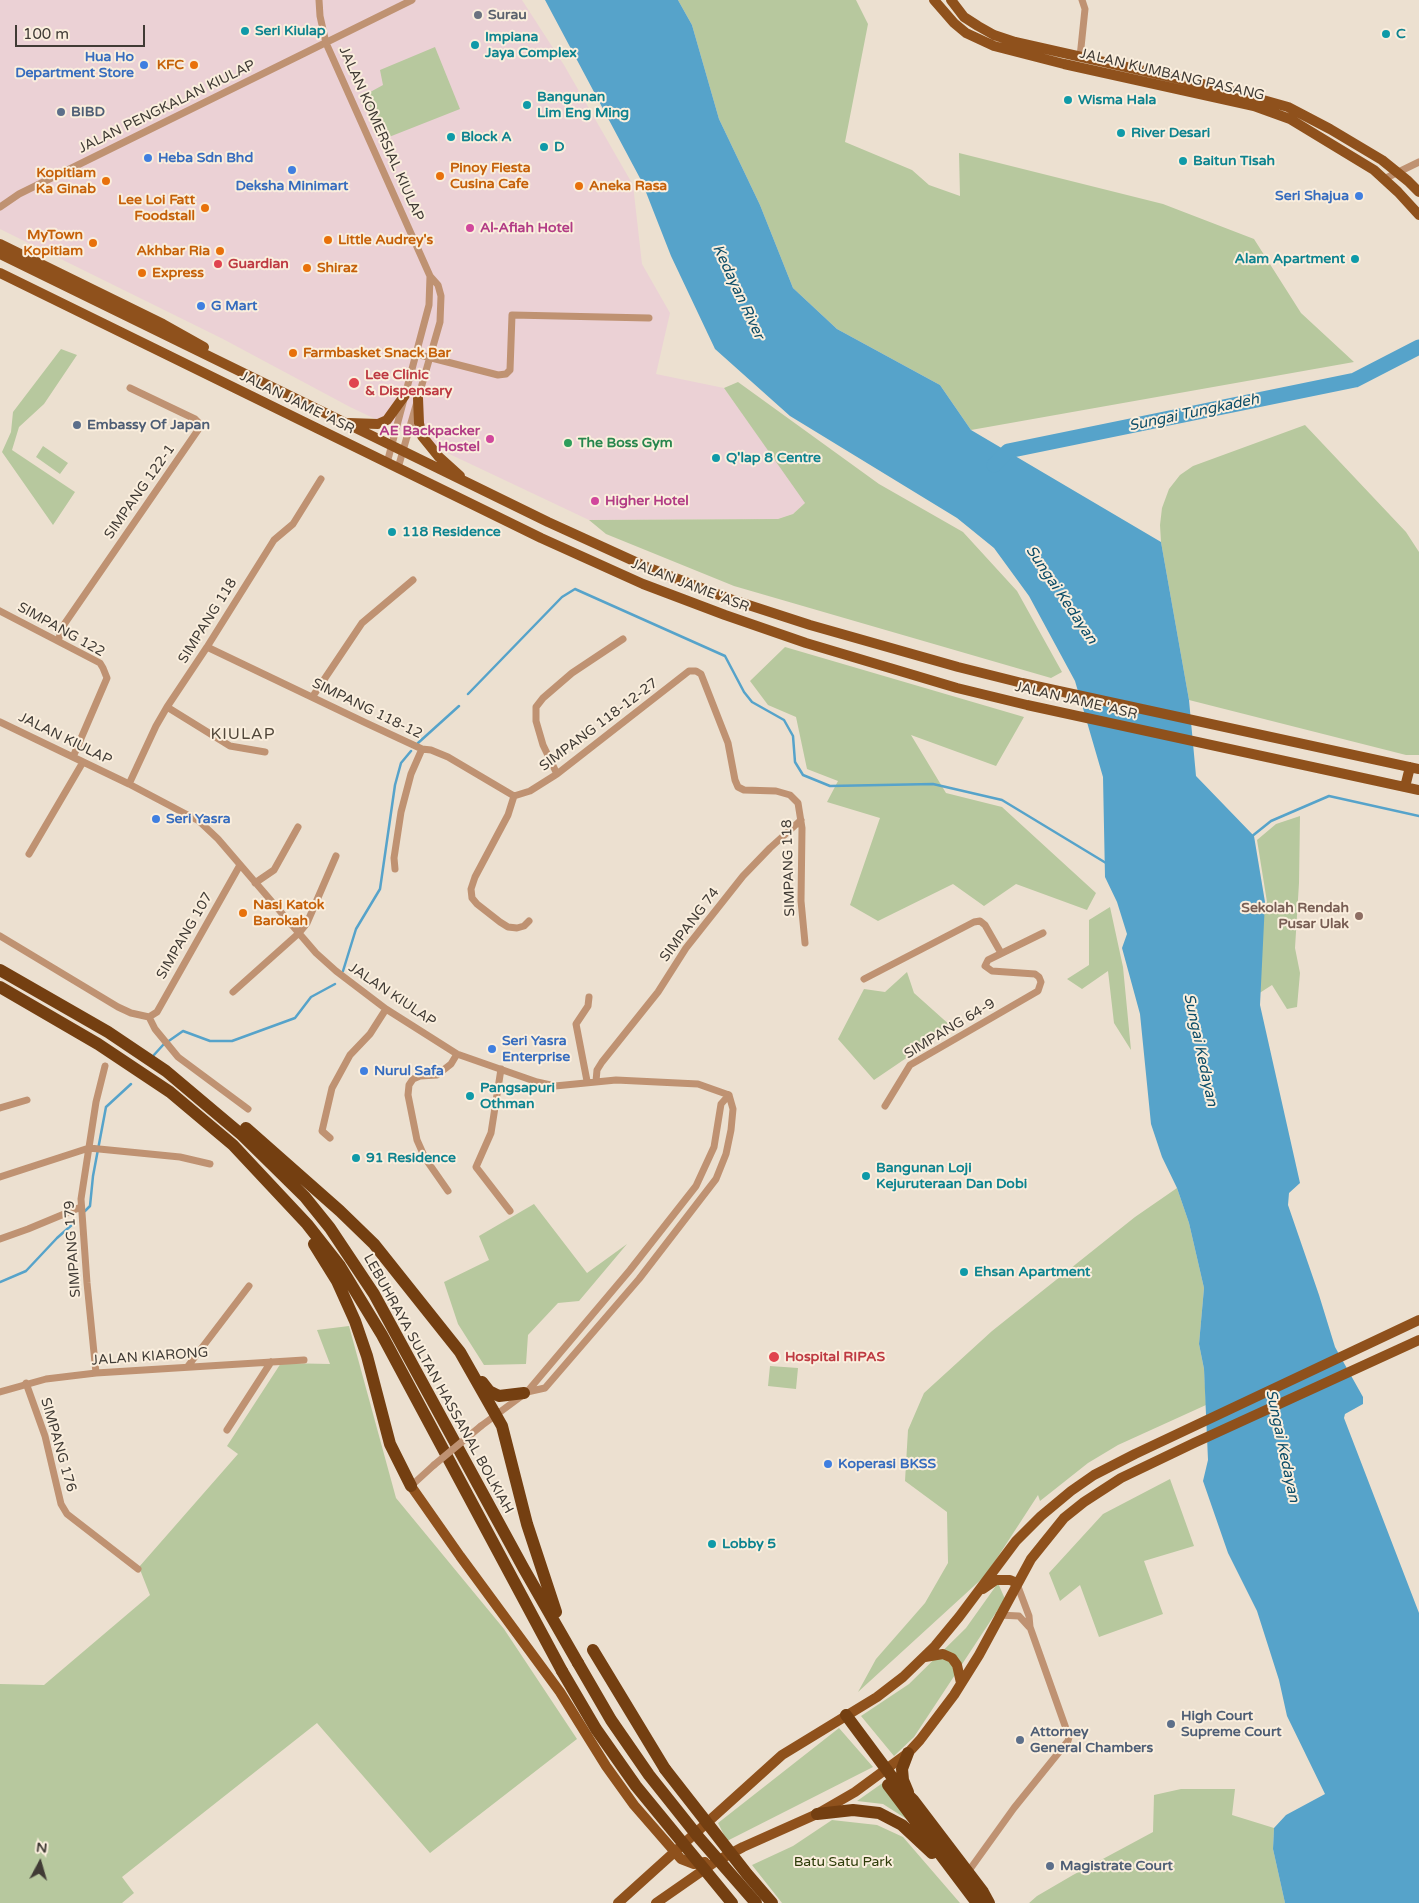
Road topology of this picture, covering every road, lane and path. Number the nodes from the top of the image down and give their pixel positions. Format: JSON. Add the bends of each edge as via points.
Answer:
{"nodes":[{"id":1,"x":319,"y":0,"type":"edge"},
{"id":2,"x":412,"y":0,"type":"edge"},
{"id":3,"x":934,"y":0,"type":"edge"},
{"id":4,"x":951,"y":0,"type":"edge"},
{"id":5,"x":1082,"y":0,"type":"edge"},
{"id":6,"x":326,"y":43,"type":"junction"},
{"id":7,"x":1080,"y":57,"type":"junction"},
{"id":8,"x":1419,"y":162,"type":"edge"},
{"id":9,"x":1398,"y":172,"type":"junction"},
{"id":10,"x":1384,"y":179,"type":"junction"},
{"id":11,"x":1419,"y":192,"type":"edge"},
{"id":12,"x":19,"y":194,"type":"junction"},
{"id":13,"x":0,"y":201,"type":"edge"},
{"id":14,"x":0,"y":207,"type":"edge"},
{"id":15,"x":1419,"y":215,"type":"edge"},
{"id":16,"x":0,"y":244,"type":"edge"},
{"id":17,"x":0,"y":254,"type":"edge"},
{"id":18,"x":0,"y":273,"type":"edge"},
{"id":19,"x":430,"y":276,"type":"junction"},
{"id":20,"x":649,"y":318,"type":"dead end"},
{"id":21,"x":416,"y":354,"type":"junction"},
{"id":22,"x":430,"y":358,"type":"junction"},
{"id":23,"x":259,"y":381,"type":"junction"},
{"id":24,"x":130,"y":388,"type":"dead end"},
{"id":25,"x":405,"y":395,"type":"junction"},
{"id":26,"x":418,"y":398,"type":"junction"},
{"id":27,"x":345,"y":423,"type":"junction"},
{"id":28,"x":391,"y":446,"type":"junction"},
{"id":29,"x":403,"y":452,"type":"junction"},
{"id":30,"x":387,"y":463,"type":"junction"},
{"id":31,"x":398,"y":468,"type":"junction"},
{"id":32,"x":320,"y":480,"type":"dead end"},
{"id":33,"x":470,"y":485,"type":"junction"},
{"id":34,"x":413,"y":580,"type":"dead end"},
{"id":35,"x":0,"y":611,"type":"edge"},
{"id":36,"x":623,"y":639,"type":"dead end"},
{"id":37,"x":58,"y":641,"type":"junction"},
{"id":38,"x":207,"y":647,"type":"junction"},
{"id":39,"x":696,"y":670,"type":"joint"},
{"id":40,"x":313,"y":696,"type":"junction"},
{"id":41,"x":167,"y":707,"type":"junction"},
{"id":42,"x":0,"y":722,"type":"edge"},
{"id":43,"x":422,"y":749,"type":"junction"},
{"id":44,"x":265,"y":752,"type":"dead end"},
{"id":45,"x":73,"y":757,"type":"junction"},
{"id":46,"x":83,"y":762,"type":"junction"},
{"id":47,"x":1416,"y":767,"type":"edge"},
{"id":48,"x":557,"y":774,"type":"junction"},
{"id":49,"x":129,"y":784,"type":"junction"},
{"id":50,"x":1405,"y":787,"type":"junction"},
{"id":51,"x":1419,"y":790,"type":"edge"},
{"id":52,"x":514,"y":796,"type":"junction"},
{"id":53,"x":801,"y":820,"type":"junction"},
{"id":54,"x":298,"y":826,"type":"dead end"},
{"id":55,"x":29,"y":854,"type":"dead end"},
{"id":56,"x":336,"y":856,"type":"dead end"},
{"id":57,"x":240,"y":865,"type":"junction"},
{"id":58,"x":395,"y":869,"type":"dead end"},
{"id":59,"x":255,"y":883,"type":"junction"},
{"id":60,"x":529,"y":921,"type":"dead end"},
{"id":61,"x":299,"y":933,"type":"junction"},
{"id":62,"x":1043,"y":933,"type":"dead end"},
{"id":63,"x":0,"y":936,"type":"edge"},
{"id":64,"x":805,"y":943,"type":"dead end"},
{"id":65,"x":1001,"y":954,"type":"junction"},
{"id":66,"x":0,"y":970,"type":"edge"},
{"id":67,"x":864,"y":979,"type":"dead end"},
{"id":68,"x":0,"y":987,"type":"edge"},
{"id":69,"x":233,"y":992,"type":"dead end"},
{"id":70,"x":589,"y":997,"type":"dead end"},
{"id":71,"x":386,"y":1010,"type":"junction"},
{"id":72,"x":150,"y":1017,"type":"junction"},
{"id":73,"x":457,"y":1054,"type":"junction"},
{"id":74,"x":105,"y":1066,"type":"dead end"},
{"id":75,"x":501,"y":1069,"type":"junction"},
{"id":76,"x":596,"y":1080,"type":"junction"},
{"id":77,"x":587,"y":1082,"type":"junction"},
{"id":78,"x":729,"y":1095,"type":"junction"},
{"id":79,"x":27,"y":1100,"type":"dead end"},
{"id":80,"x":204,"y":1101,"type":"junction"},
{"id":81,"x":885,"y":1106,"type":"dead end"},
{"id":82,"x":0,"y":1108,"type":"edge"},
{"id":83,"x":248,"y":1109,"type":"dead end"},
{"id":84,"x":330,"y":1138,"type":"dead end"},
{"id":85,"x":88,"y":1148,"type":"junction"},
{"id":86,"x":210,"y":1164,"type":"dead end"},
{"id":87,"x":264,"y":1176,"type":"junction"},
{"id":88,"x":0,"y":1177,"type":"edge"},
{"id":89,"x":448,"y":1192,"type":"dead end"},
{"id":90,"x":81,"y":1208,"type":"junction"},
{"id":91,"x":510,"y":1211,"type":"dead end"},
{"id":92,"x":0,"y":1238,"type":"edge"},
{"id":93,"x":249,"y":1286,"type":"dead end"},
{"id":94,"x":1419,"y":1320,"type":"edge"},
{"id":95,"x":1419,"y":1340,"type":"edge"},
{"id":96,"x":460,"y":1352,"type":"junction"},
{"id":97,"x":304,"y":1360,"type":"dead end"},
{"id":98,"x":271,"y":1362,"type":"junction"},
{"id":99,"x":188,"y":1366,"type":"junction"},
{"id":100,"x":96,"y":1372,"type":"junction"},
{"id":101,"x":26,"y":1383,"type":"junction"},
{"id":102,"x":0,"y":1392,"type":"edge"},
{"id":103,"x":526,"y":1392,"type":"junction"},
{"id":104,"x":496,"y":1414,"type":"junction"},
{"id":105,"x":227,"y":1430,"type":"dead end"},
{"id":106,"x":411,"y":1486,"type":"junction"},
{"id":107,"x":138,"y":1569,"type":"dead end"},
{"id":108,"x":1017,"y":1583,"type":"junction"},
{"id":109,"x":978,"y":1592,"type":"junction"},
{"id":110,"x":999,"y":1615,"type":"junction"},
{"id":111,"x":1030,"y":1627,"type":"junction"},
{"id":112,"x":566,"y":1642,"type":"junction"},
{"id":113,"x":593,"y":1650,"type":"dead end"},
{"id":114,"x":924,"y":1657,"type":"junction"},
{"id":115,"x":961,"y":1683,"type":"junction"},
{"id":116,"x":843,"y":1717,"type":"junction"},
{"id":117,"x":908,"y":1752,"type":"junction"},
{"id":118,"x":883,"y":1771,"type":"junction"},
{"id":119,"x":913,"y":1800,"type":"junction"},
{"id":120,"x":817,"y":1814,"type":"junction"},
{"id":121,"x":743,"y":1847,"type":"junction"},
{"id":122,"x":674,"y":1852,"type":"junction"},
{"id":123,"x":964,"y":1876,"type":"junction"},
{"id":124,"x":618,"y":1903,"type":"edge"},
{"id":125,"x":656,"y":1903,"type":"edge"},
{"id":126,"x":732,"y":1903,"type":"edge"},
{"id":127,"x":756,"y":1903,"type":"edge"},
{"id":128,"x":772,"y":1903,"type":"edge"},
{"id":129,"x":976,"y":1903,"type":"edge"},
{"id":130,"x":989,"y":1903,"type":"edge"}],
"edges":[{"from":1,"to":6,"type":"street","name":"JALAN KOMERSIAL KIULAP"},
{"from":2,"to":6,"type":"street","name":"JALAN PENGKALAN KIULAP"},
{"from":3,"to":10,"type":"main road","name":"JALAN KUMBANG PASANG","via":[[966,33],[994,46],[1247,104],[1290,119]]},
{"from":4,"to":7,"type":"main road","name":"JALAN KUMBANG PASANG","via":[[964,17],[994,35]]},
{"from":5,"to":7,"type":"street","via":[[1085,9]]},
{"from":6,"to":12,"type":"street","name":"JALAN PENGKALAN KIULAP"},
{"from":6,"to":19,"type":"street","name":"JALAN KOMERSIAL KIULAP"},
{"from":7,"to":9,"type":"main road","name":"JALAN KUMBANG PASANG","via":[[1224,89],[1288,107],[1359,146]]},
{"from":8,"to":9,"type":"street"},
{"from":9,"to":10,"type":"street"},
{"from":9,"to":11,"type":"main road","name":"JALAN KUMBANG PASANG"},
{"from":10,"to":15,"type":"main road","name":"JALAN KUMBANG PASANG"},
{"from":12,"to":13,"type":"street"},
{"from":12,"to":14,"type":"street"},
{"from":16,"to":23,"type":"main road","via":[[163,324]]},
{"from":17,"to":23,"type":"main road","name":"JALAN JAME 'ASR"},
{"from":18,"to":30,"type":"main road","name":"JALAN JAME 'ASR"},
{"from":19,"to":21,"type":"street","name":"JALAN KOMERSIAL KIULAP","via":[[429,305]]},
{"from":19,"to":22,"type":"street","name":"JALAN KOMERSIAL KIULAP","via":[[438,285],[442,306]]},
{"from":20,"to":22,"type":"street","via":[[512,315],[510,370],[506,374],[498,375]]},
{"from":21,"to":22,"type":"street"},
{"from":21,"to":25,"type":"street","name":"JALAN KOMERSIAL KIULAP"},
{"from":22,"to":26,"type":"street","name":"JALAN KOMERSIAL KIULAP"},
{"from":23,"to":27,"type":"main road","name":"JALAN JAME 'ASR"},
{"from":24,"to":37,"type":"street","name":"SIMPANG 122-1","via":[[200,424],[63,626]]},
{"from":25,"to":27,"type":"main road","via":[[388,420],[378,424]]},
{"from":25,"to":28,"type":"street","name":"JALAN KOMERSIAL KIULAP"},
{"from":26,"to":29,"type":"street","name":"JALAN KOMERSIAL KIULAP"},
{"from":26,"to":33,"type":"main road","via":[[422,436],[439,457]]},
{"from":27,"to":28,"type":"main road","name":"JALAN JAME 'ASR"},
{"from":28,"to":29,"type":"main road","name":"JALAN JAME 'ASR"},
{"from":28,"to":30,"type":"street","name":"JALAN KOMERSIAL KIULAP"},
{"from":29,"to":31,"type":"street","name":"JALAN KOMERSIAL KIULAP"},
{"from":29,"to":33,"type":"main road","name":"JALAN JAME 'ASR"},
{"from":30,"to":31,"type":"main road","name":"JALAN JAME 'ASR"},
{"from":31,"to":50,"type":"main road","name":"JALAN JAME 'ASR","via":[[643,584],[806,643],[1027,705]]},
{"from":32,"to":38,"type":"street","name":"SIMPANG 118","via":[[293,524],[274,540]]},
{"from":33,"to":47,"type":"main road","name":"JALAN JAME 'ASR","via":[[624,556],[730,599],[810,626],[1022,683]]},
{"from":34,"to":40,"type":"street","via":[[362,623]]},
{"from":35,"to":37,"type":"street","name":"SIMPANG 122"},
{"from":36,"to":48,"type":"street","via":[[572,673],[536,707],[536,721],[543,745]]},
{"from":37,"to":45,"type":"street","name":"SIMPANG 122","via":[[100,663],[107,678]]},
{"from":38,"to":40,"type":"street","name":"SIMPANG 118-12"},
{"from":38,"to":41,"type":"street","name":"SIMPANG 118"},
{"from":39,"to":48,"type":"street","name":"SIMPANG 118-12-27","via":[[689,671]]},
{"from":39,"to":53,"type":"street","name":"SIMPANG 118","via":[[702,674],[728,743],[738,787],[790,795],[798,803]]},
{"from":40,"to":43,"type":"street","name":"SIMPANG 118-12"},
{"from":41,"to":44,"type":"street","via":[[230,746]]},
{"from":41,"to":49,"type":"street","name":"SIMPANG 118"},
{"from":42,"to":45,"type":"street","name":"JALAN KIULAP"},
{"from":43,"to":52,"type":"street","name":"SIMPANG 118-12","via":[[448,757]]},
{"from":43,"to":58,"type":"street","via":[[411,774],[401,812]]},
{"from":45,"to":46,"type":"street","name":"JALAN KIULAP"},
{"from":46,"to":49,"type":"street","name":"JALAN KIULAP"},
{"from":46,"to":55,"type":"street"},
{"from":47,"to":50,"type":"main road"},
{"from":48,"to":52,"type":"street","name":"SIMPANG 118-12-27","via":[[530,791]]},
{"from":49,"to":57,"type":"street","name":"JALAN KIULAP","via":[[199,821]]},
{"from":50,"to":51,"type":"main road","name":"JALAN JAME 'ASR"},
{"from":52,"to":60,"type":"street","via":[[508,815],[475,877],[472,898],[508,927],[524,926]]},
{"from":53,"to":64,"type":"street","name":"SIMPANG 118","via":[[801,901]]},
{"from":53,"to":76,"type":"street","name":"SIMPANG 74","via":[[743,876],[686,948],[658,992],[602,1062]]},
{"from":54,"to":59,"type":"street","via":[[274,870]]},
{"from":56,"to":61,"type":"street","via":[[316,906]]},
{"from":57,"to":59,"type":"street","name":"JALAN KIULAP"},
{"from":57,"to":72,"type":"street","name":"SIMPANG 107","via":[[157,1012]]},
{"from":59,"to":61,"type":"street","name":"JALAN KIULAP"},
{"from":61,"to":69,"type":"street"},
{"from":61,"to":71,"type":"street","name":"JALAN KIULAP","via":[[336,971]]},
{"from":62,"to":65,"type":"street"},
{"from":63,"to":72,"type":"street","via":[[118,1007]]},
{"from":65,"to":67,"type":"street","via":[[985,924],[980,921]]},
{"from":65,"to":81,"type":"street","name":"SIMPANG 64-9","via":[[988,960],[985,966],[992,970],[1035,974],[1041,987],[1038,991],[910,1065]]},
{"from":66,"to":80,"type":"highway","name":"LEBUHRAYA SULTAN HASSANAL BOLKIAH","via":[[108,1032]]},
{"from":68,"to":87,"type":"highway","name":"LEBUHRAYA SULTAN HASSANAL BOLKIAH","via":[[98,1044],[170,1092]]},
{"from":70,"to":77,"type":"street","via":[[588,1006],[576,1024]]},
{"from":71,"to":73,"type":"street","name":"JALAN KIULAP"},
{"from":71,"to":84,"type":"street","via":[[350,1055],[332,1088],[322,1132]]},
{"from":72,"to":83,"type":"street","via":[[155,1029],[178,1056]]},
{"from":73,"to":75,"type":"street","name":"JALAN KIULAP"},
{"from":73,"to":89,"type":"street","via":[[451,1064],[437,1075],[413,1079],[408,1095],[417,1140]]},
{"from":74,"to":85,"type":"street","name":"SIMPANG 179"},
{"from":75,"to":77,"type":"street","name":"JALAN KIULAP","via":[[555,1086]]},
{"from":75,"to":91,"type":"street","via":[[491,1133],[476,1167]]},
{"from":76,"to":77,"type":"street","name":"JALAN KIULAP"},
{"from":76,"to":78,"type":"street","name":"JALAN KIULAP","via":[[698,1084]]},
{"from":78,"to":103,"type":"street","via":[[721,1104],[714,1147],[696,1186]]},
{"from":78,"to":103,"type":"street","via":[[734,1109],[726,1154],[716,1179],[639,1279],[545,1388]]},
{"from":79,"to":82,"type":"street"},
{"from":80,"to":96,"type":"highway","via":[[262,1142],[374,1244]]},
{"from":80,"to":112,"type":"highway","name":"LEBUHRAYA SULTAN HASSANAL BOLKIAH","via":[[304,1197],[355,1263]]},
{"from":85,"to":86,"type":"street","via":[[180,1157]]},
{"from":85,"to":88,"type":"street"},
{"from":85,"to":90,"type":"street","name":"SIMPANG 179"},
{"from":87,"to":106,"type":"highway","via":[[337,1280],[367,1356],[390,1444]]},
{"from":87,"to":126,"type":"highway","name":"LEBUHRAYA SULTAN HASSANAL BOLKIAH","bridge":true,"via":[[340,1266],[361,1300],[596,1729],[636,1786]]},
{"from":90,"to":92,"type":"street"},
{"from":90,"to":100,"type":"street","name":"SIMPANG 179"},
{"from":93,"to":99,"type":"street"},
{"from":94,"to":109,"type":"main road","via":[[1115,1464],[1071,1491],[1016,1540]]},
{"from":95,"to":108,"type":"main road","via":[[1121,1478],[1064,1518],[1031,1559]]},
{"from":96,"to":103,"type":"highway","via":[[489,1391],[506,1396]]},
{"from":96,"to":104,"type":"highway"},
{"from":97,"to":98,"type":"street","name":"JALAN KIARONG"},
{"from":98,"to":99,"type":"street","name":"JALAN KIARONG"},
{"from":98,"to":105,"type":"street"},
{"from":99,"to":100,"type":"street","name":"JALAN KIARONG"},
{"from":100,"to":101,"type":"street","name":"JALAN KIARONG"},
{"from":101,"to":102,"type":"street","name":"JALAN KIARONG"},
{"from":101,"to":107,"type":"street","name":"SIMPANG 176","via":[[45,1436],[61,1504],[67,1514]]},
{"from":103,"to":104,"type":"street"},
{"from":104,"to":106,"type":"street","bridge":true},
{"from":104,"to":112,"type":"highway"},
{"from":106,"to":122,"type":"main road","via":[[560,1692],[623,1789]]},
{"from":108,"to":109,"type":"main road","via":[[996,1580]]},
{"from":108,"to":110,"type":"main road"},
{"from":108,"to":111,"type":"street"},
{"from":109,"to":114,"type":"main road"},
{"from":110,"to":111,"type":"street","via":[[1019,1616]]},
{"from":110,"to":115,"type":"main road"},
{"from":111,"to":123,"type":"street","via":[[1065,1722],[1068,1741]]},
{"from":112,"to":127,"type":"highway","name":"LEBUHRAYA SULTAN HASSANAL BOLKIAH","bridge":true,"via":[[611,1720],[649,1775]]},
{"from":113,"to":128,"type":"highway","bridge":true,"via":[[666,1769]]},
{"from":114,"to":115,"type":"main road","via":[[944,1654],[952,1658]]},
{"from":114,"to":116,"type":"main road","via":[[890,1687]]},
{"from":115,"to":117,"type":"main road"},
{"from":116,"to":118,"type":"highway"},
{"from":116,"to":122,"type":"main road","via":[[782,1755]]},
{"from":117,"to":118,"type":"main road"},
{"from":117,"to":119,"type":"highway","via":[[902,1769],[903,1780]]},
{"from":118,"to":119,"type":"highway"},
{"from":118,"to":120,"type":"main road"},
{"from":118,"to":123,"type":"highway"},
{"from":119,"to":123,"type":"highway"},
{"from":120,"to":121,"type":"main road"},
{"from":120,"to":123,"type":"highway","via":[[868,1810],[884,1815],[902,1825]]},
{"from":121,"to":122,"type":"main road","via":[[700,1864],[687,1862]]},
{"from":121,"to":125,"type":"main road","via":[[715,1862]]},
{"from":122,"to":124,"type":"main road"},
{"from":123,"to":129,"type":"highway"},
{"from":123,"to":130,"type":"highway","via":[[983,1892]]}]}
